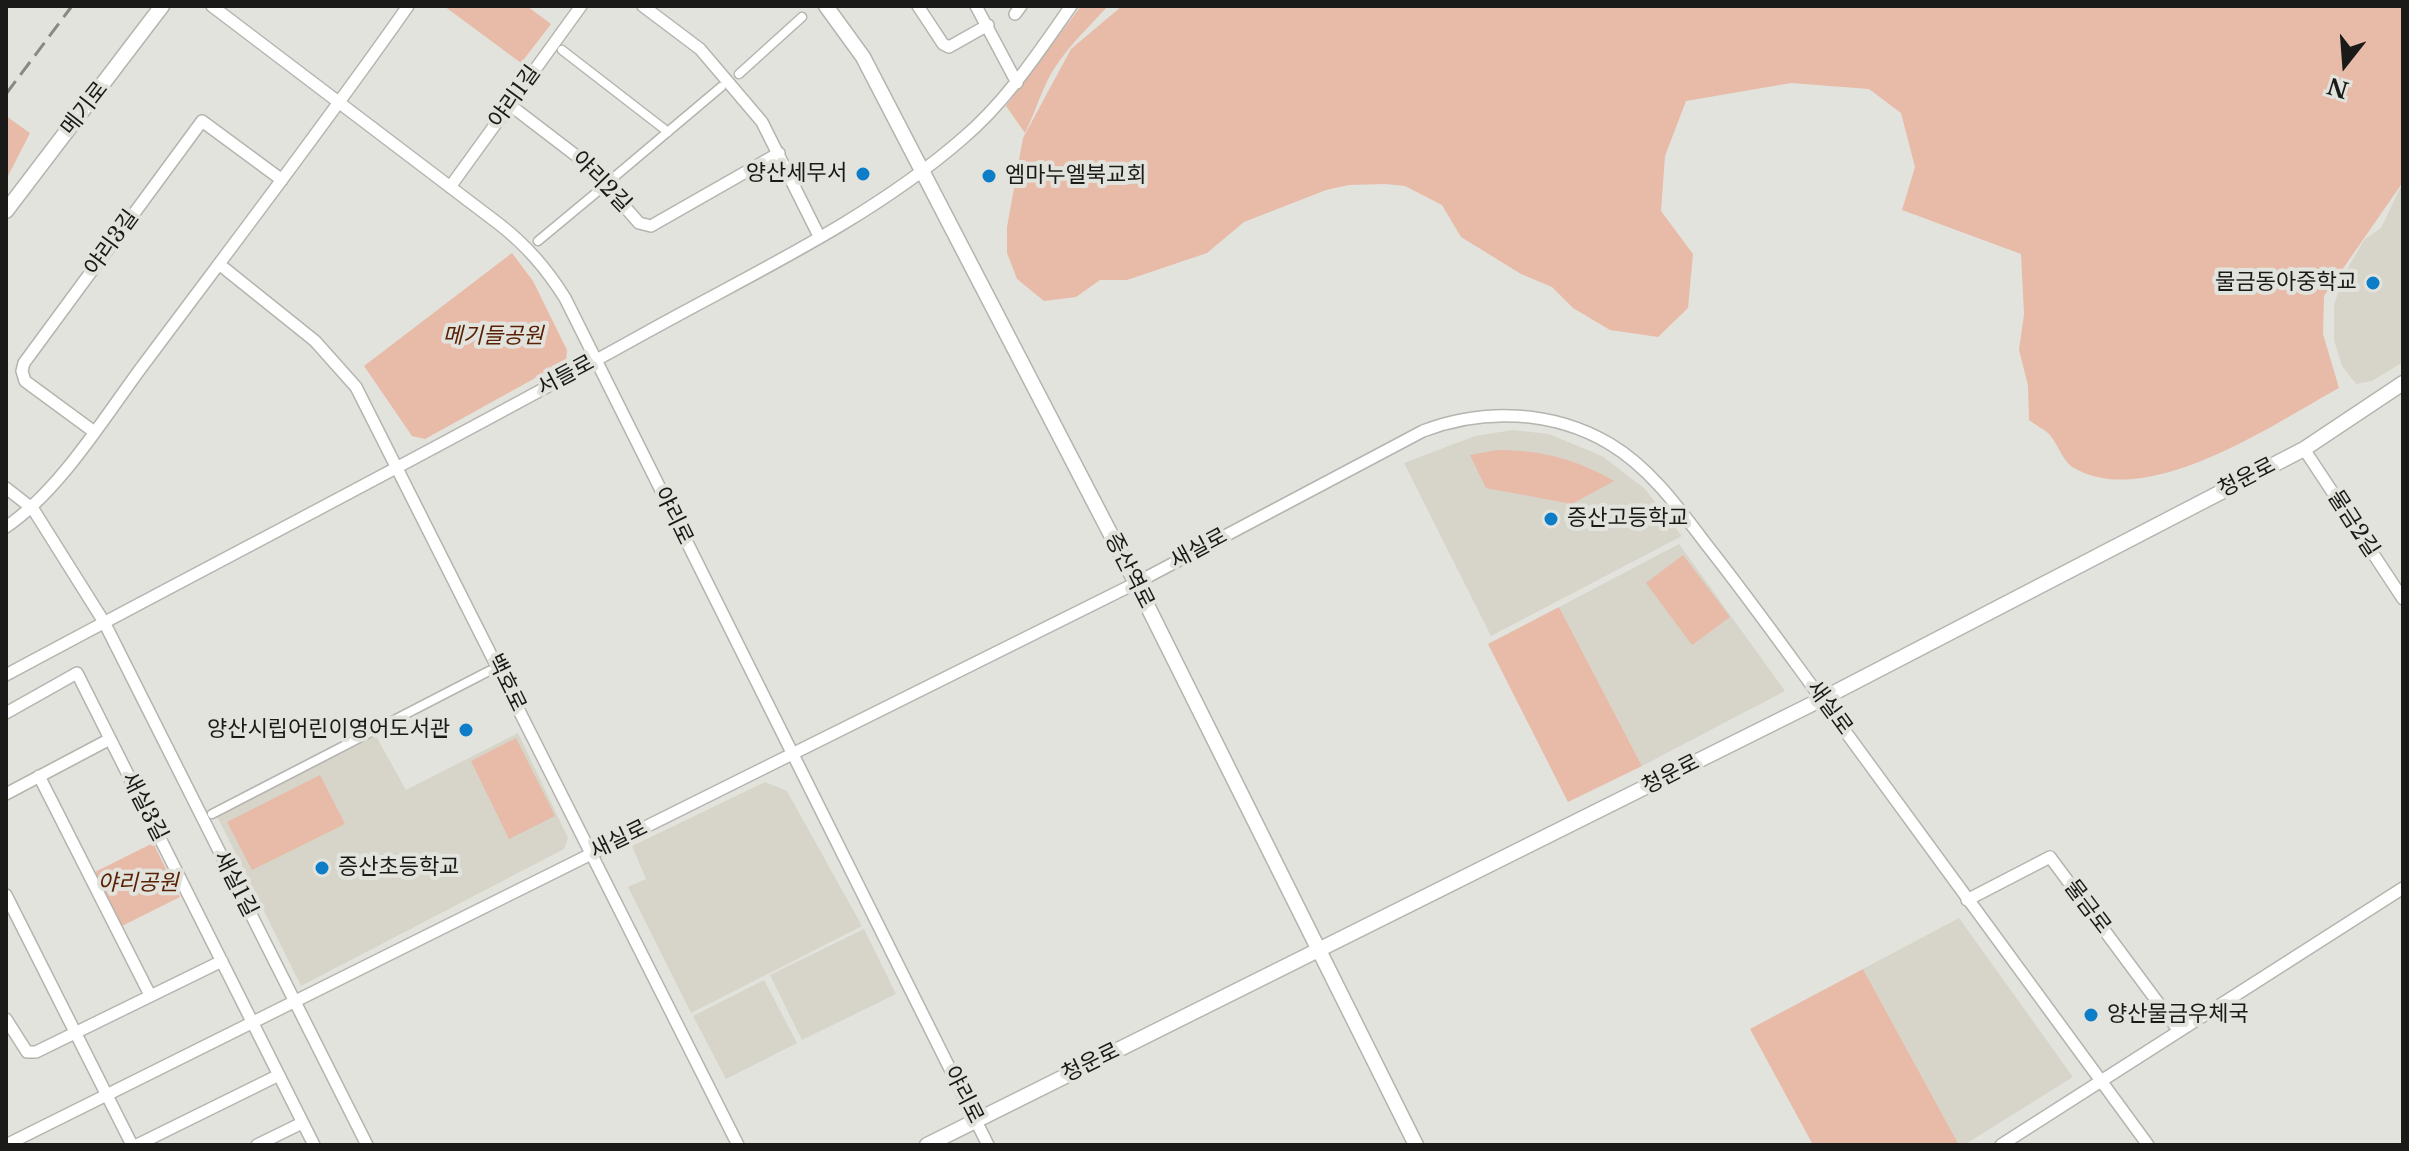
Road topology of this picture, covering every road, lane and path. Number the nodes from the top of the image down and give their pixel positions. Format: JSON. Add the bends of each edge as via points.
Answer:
{"nodes":[{"id":1,"x":162,"y":6,"type":"edge"},
{"id":2,"x":212,"y":6,"type":"edge"},
{"id":3,"x":408,"y":6,"type":"edge"},
{"id":4,"x":581,"y":6,"type":"edge"},
{"id":5,"x":643,"y":6,"type":"edge"},
{"id":6,"x":826,"y":6,"type":"edge"},
{"id":7,"x":918,"y":6,"type":"edge"},
{"id":8,"x":976,"y":6,"type":"edge"},
{"id":9,"x":1071,"y":6,"type":"edge"},
{"id":10,"x":802,"y":17,"type":"dead end"},
{"id":11,"x":988,"y":25,"type":"junction"},
{"id":12,"x":562,"y":50,"type":"dead end"},
{"id":13,"x":739,"y":74,"type":"dead end"},
{"id":14,"x":1017,"y":83,"type":"junction"},
{"id":15,"x":721,"y":87,"type":"dead end"},
{"id":16,"x":340,"y":103,"type":"junction"},
{"id":17,"x":510,"y":105,"type":"junction"},
{"id":18,"x":668,"y":132,"type":"junction"},
{"id":19,"x":779,"y":153,"type":"junction"},
{"id":20,"x":921,"y":172,"type":"junction"},
{"id":21,"x":613,"y":178,"type":"dead end"},
{"id":22,"x":282,"y":180,"type":"junction"},
{"id":23,"x":450,"y":187,"type":"junction"},
{"id":24,"x":597,"y":192,"type":"dead end"},
{"id":25,"x":6,"y":211,"type":"edge"},
{"id":26,"x":819,"y":236,"type":"junction"},
{"id":27,"x":538,"y":241,"type":"dead end"},
{"id":28,"x":219,"y":264,"type":"junction"},
{"id":29,"x":595,"y":361,"type":"junction"},
{"id":30,"x":2403,"y":383,"type":"edge"},
{"id":31,"x":93,"y":431,"type":"junction"},
{"id":32,"x":2304,"y":449,"type":"junction"},
{"id":33,"x":398,"y":465,"type":"junction"},
{"id":34,"x":6,"y":488,"type":"edge"},
{"id":35,"x":33,"y":509,"type":"junction"},
{"id":36,"x":6,"y":527,"type":"edge"},
{"id":37,"x":1136,"y":583,"type":"junction"},
{"id":38,"x":2403,"y":599,"type":"edge"},
{"id":39,"x":104,"y":622,"type":"junction"},
{"id":40,"x":489,"y":671,"type":"dead end"},
{"id":41,"x":6,"y":675,"type":"edge"},
{"id":42,"x":1822,"y":699,"type":"junction"},
{"id":43,"x":6,"y":713,"type":"edge"},
{"id":44,"x":110,"y":739,"type":"junction"},
{"id":45,"x":791,"y":754,"type":"junction"},
{"id":46,"x":39,"y":776,"type":"junction"},
{"id":47,"x":6,"y":794,"type":"edge"},
{"id":48,"x":212,"y":814,"type":"dead end"},
{"id":49,"x":592,"y":853,"type":"junction"},
{"id":50,"x":2403,"y":888,"type":"edge"},
{"id":51,"x":6,"y":895,"type":"edge"},
{"id":52,"x":1967,"y":900,"type":"junction"},
{"id":53,"x":1320,"y":951,"type":"junction"},
{"id":54,"x":222,"y":961,"type":"junction"},
{"id":55,"x":150,"y":995,"type":"junction"},
{"id":56,"x":295,"y":1001,"type":"junction"},
{"id":57,"x":6,"y":1019,"type":"edge"},
{"id":58,"x":253,"y":1022,"type":"junction"},
{"id":59,"x":2179,"y":1031,"type":"junction"},
{"id":60,"x":76,"y":1033,"type":"junction"},
{"id":61,"x":279,"y":1075,"type":"junction"},
{"id":62,"x":2101,"y":1081,"type":"junction"},
{"id":63,"x":107,"y":1095,"type":"junction"},
{"id":64,"x":975,"y":1120,"type":"junction"},
{"id":65,"x":302,"y":1123,"type":"junction"},
{"id":66,"x":6,"y":1145,"type":"edge"},
{"id":67,"x":134,"y":1145,"type":"edge"},
{"id":68,"x":257,"y":1145,"type":"edge"},
{"id":69,"x":314,"y":1145,"type":"edge"},
{"id":70,"x":367,"y":1145,"type":"edge"},
{"id":71,"x":738,"y":1145,"type":"edge"},
{"id":72,"x":927,"y":1145,"type":"edge"},
{"id":73,"x":988,"y":1145,"type":"edge"},
{"id":74,"x":1416,"y":1145,"type":"edge"},
{"id":75,"x":2001,"y":1145,"type":"edge"},
{"id":76,"x":2148,"y":1145,"type":"edge"}],
"edges":[{"from":1,"to":25,"type":"street","name":"메기로"},
{"from":2,"to":16,"type":"street","name":"야리로"},
{"from":3,"to":16,"type":"street"},
{"from":4,"to":17,"type":"street","name":"야리1길"},
{"from":5,"to":19,"type":"street","via":[[700,49],[762,122]]},
{"from":6,"to":20,"type":"street","name":"증산역로","via":[[863,57]]},
{"from":7,"to":11,"type":"street","via":[[949,47]]},
{"from":8,"to":11,"type":"street"},
{"from":9,"to":14,"type":"street","name":"서들로"},
{"from":10,"to":13,"type":"street"},
{"from":11,"to":14,"type":"street"},
{"from":12,"to":18,"type":"street"},
{"from":14,"to":20,"type":"street","name":"서들로","via":[[965,137]]},
{"from":15,"to":18,"type":"street"},
{"from":16,"to":22,"type":"street"},
{"from":16,"to":23,"type":"street","name":"야리로"},
{"from":17,"to":19,"type":"street","name":"야리2길","via":[[587,164],[639,223],[651,226]]},
{"from":17,"to":23,"type":"street","name":"야리1길"},
{"from":18,"to":21,"type":"street"},
{"from":19,"to":26,"type":"street"},
{"from":20,"to":26,"type":"street","name":"서들로"},
{"from":20,"to":37,"type":"street","name":"증산역로"},
{"from":22,"to":28,"type":"street"},
{"from":22,"to":31,"type":"street","name":"야리3길","via":[[202,121],[24,363],[25,381]]},
{"from":23,"to":29,"type":"street","name":"야리로","via":[[529,248],[565,298]]},
{"from":24,"to":27,"type":"street"},
{"from":26,"to":29,"type":"street","name":"서들로"},
{"from":28,"to":31,"type":"street"},
{"from":28,"to":33,"type":"street","name":"백호로","via":[[335,359]]},
{"from":29,"to":33,"type":"street","name":"서들로"},
{"from":29,"to":45,"type":"street","name":"야리로"},
{"from":30,"to":32,"type":"street","name":"청운로"},
{"from":31,"to":35,"type":"street"},
{"from":32,"to":38,"type":"street","name":"물금2길"},
{"from":32,"to":42,"type":"street","name":"청운로"},
{"from":33,"to":39,"type":"street","name":"서들로"},
{"from":33,"to":49,"type":"street","name":"백호로"},
{"from":34,"to":35,"type":"street","name":"새실1길"},
{"from":35,"to":36,"type":"street"},
{"from":35,"to":39,"type":"street","name":"새실1길"},
{"from":37,"to":42,"type":"street","name":"새실로","via":[[1423,431],[1483,416],[1548,419],[1610,444],[1647,473],[1742,589]]},
{"from":37,"to":45,"type":"street","name":"새실로"},
{"from":37,"to":53,"type":"street","name":"증산역로"},
{"from":39,"to":41,"type":"street","name":"서들로"},
{"from":39,"to":56,"type":"street","name":"새실1길"},
{"from":40,"to":48,"type":"street"},
{"from":42,"to":52,"type":"street","name":"새실로"},
{"from":42,"to":53,"type":"street","name":"청운로"},
{"from":43,"to":44,"type":"street","name":"새실3길","via":[[77,673]]},
{"from":44,"to":46,"type":"street"},
{"from":44,"to":54,"type":"street","name":"새실3길"},
{"from":45,"to":49,"type":"street","name":"새실로"},
{"from":45,"to":64,"type":"street","name":"야리로"},
{"from":46,"to":47,"type":"street"},
{"from":46,"to":55,"type":"street"},
{"from":49,"to":56,"type":"street","name":"새실로"},
{"from":49,"to":71,"type":"street","name":"백호로"},
{"from":50,"to":59,"type":"street"},
{"from":51,"to":60,"type":"street"},
{"from":52,"to":59,"type":"street","name":"물금로","via":[[2050,857]]},
{"from":52,"to":62,"type":"street","name":"새실로"},
{"from":53,"to":64,"type":"street","name":"청운로"},
{"from":53,"to":74,"type":"street","name":"증산역로"},
{"from":54,"to":55,"type":"street"},
{"from":54,"to":58,"type":"street","name":"새실3길"},
{"from":55,"to":60,"type":"street"},
{"from":56,"to":58,"type":"street","name":"새실로"},
{"from":56,"to":70,"type":"street","name":"새실1길"},
{"from":57,"to":60,"type":"street","via":[[27,1052]]},
{"from":58,"to":61,"type":"street","name":"새실3길"},
{"from":58,"to":63,"type":"street","name":"새실로"},
{"from":59,"to":62,"type":"street"},
{"from":60,"to":63,"type":"street"},
{"from":61,"to":65,"type":"street","name":"새실3길"},
{"from":61,"to":67,"type":"street"},
{"from":62,"to":75,"type":"street"},
{"from":62,"to":76,"type":"street","name":"새실로"},
{"from":63,"to":66,"type":"street","name":"새실로"},
{"from":63,"to":67,"type":"street"},
{"from":64,"to":72,"type":"street","name":"청운로"},
{"from":64,"to":73,"type":"street","name":"야리로"},
{"from":65,"to":68,"type":"street"},
{"from":65,"to":69,"type":"street","name":"새실3길"}]}
